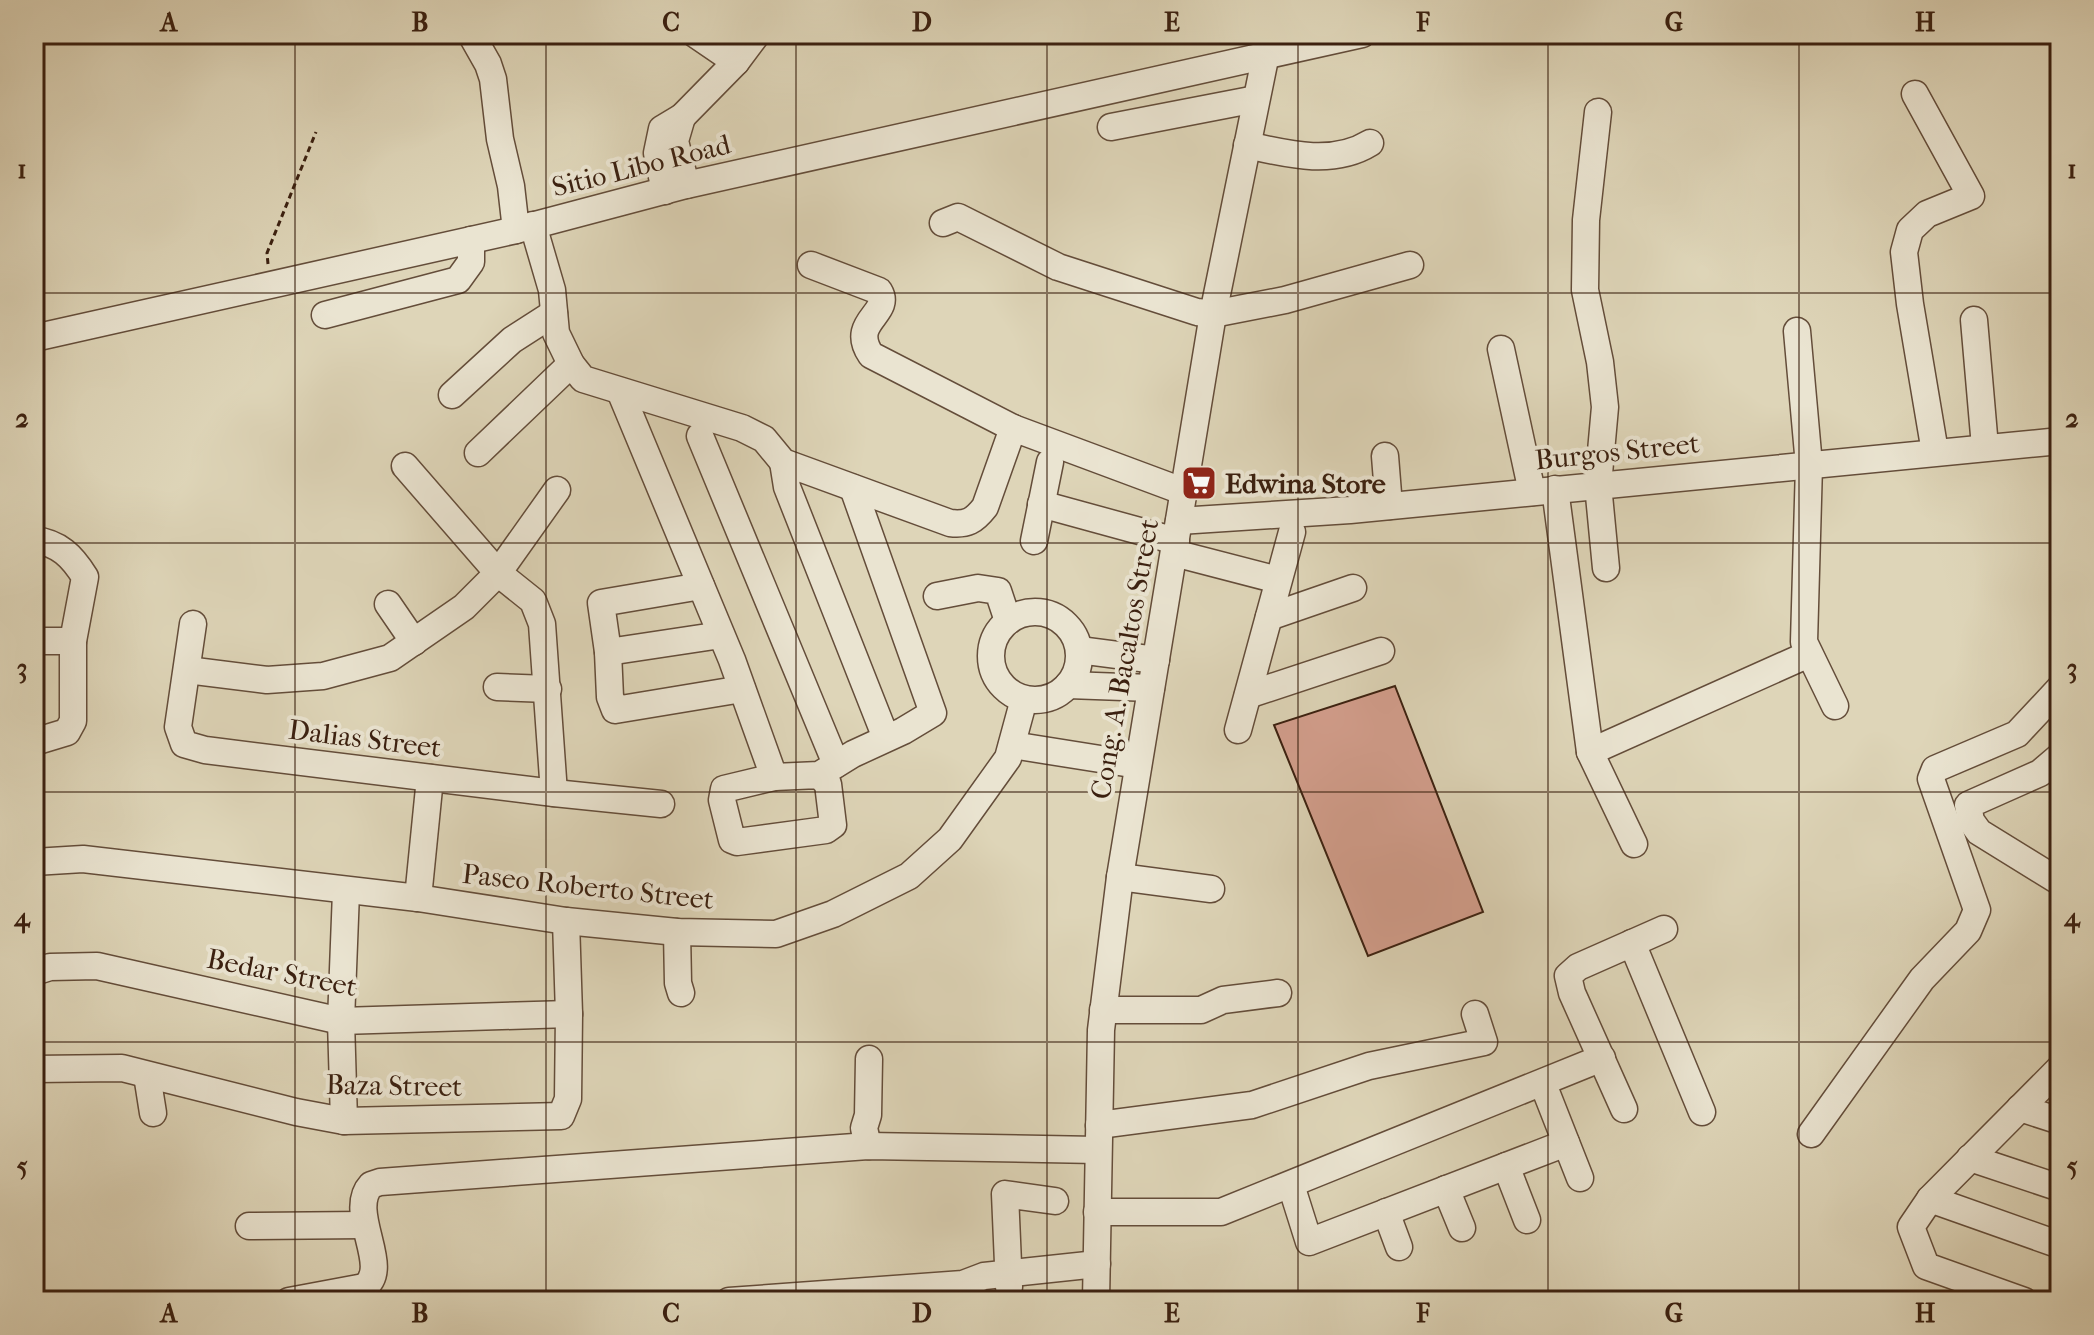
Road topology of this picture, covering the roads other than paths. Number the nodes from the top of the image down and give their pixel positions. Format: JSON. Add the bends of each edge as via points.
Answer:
{"nodes":[{"id":1,"x":471,"y":34,"type":"edge"},
{"id":2,"x":695,"y":34,"type":"edge"},
{"id":3,"x":757,"y":34,"type":"edge"},
{"id":4,"x":1362,"y":34,"type":"edge"},
{"id":5,"x":1267,"y":45,"type":"edge"},
{"id":6,"x":736,"y":62,"type":"junction"},
{"id":7,"x":1915,"y":94,"type":"dead end"},
{"id":8,"x":1256,"y":99,"type":"junction"},
{"id":9,"x":1598,"y":112,"type":"dead end"},
{"id":10,"x":1111,"y":127,"type":"dead end"},
{"id":11,"x":1370,"y":143,"type":"dead end"},
{"id":12,"x":1247,"y":145,"type":"junction"},
{"id":13,"x":670,"y":190,"type":"junction"},
{"id":14,"x":943,"y":223,"type":"dead end"},
{"id":15,"x":525,"y":228,"type":"junction"},
{"id":16,"x":471,"y":240,"type":"junction"},
{"id":17,"x":811,"y":265,"type":"dead end"},
{"id":18,"x":1410,"y":265,"type":"dead end"},
{"id":19,"x":554,"y":313,"type":"junction"},
{"id":20,"x":1213,"y":314,"type":"junction"},
{"id":21,"x":325,"y":315,"type":"dead end"},
{"id":22,"x":1974,"y":320,"type":"dead end"},
{"id":23,"x":1797,"y":331,"type":"dead end"},
{"id":24,"x":34,"y":338,"type":"edge"},
{"id":25,"x":1501,"y":349,"type":"dead end"},
{"id":26,"x":571,"y":364,"type":"junction"},
{"id":27,"x":620,"y":391,"type":"junction"},
{"id":28,"x":452,"y":395,"type":"dead end"},
{"id":29,"x":1013,"y":428,"type":"junction"},
{"id":30,"x":700,"y":436,"type":"dead end"},
{"id":31,"x":2060,"y":441,"type":"edge"},
{"id":32,"x":1985,"y":447,"type":"junction"},
{"id":33,"x":1935,"y":452,"type":"junction"},
{"id":34,"x":478,"y":453,"type":"dead end"},
{"id":35,"x":1385,"y":456,"type":"dead end"},
{"id":36,"x":783,"y":462,"type":"junction"},
{"id":37,"x":1050,"y":462,"type":"dead end"},
{"id":38,"x":1809,"y":465,"type":"junction"},
{"id":39,"x":405,"y":466,"type":"dead end"},
{"id":40,"x":1598,"y":485,"type":"junction"},
{"id":41,"x":853,"y":488,"type":"junction"},
{"id":42,"x":557,"y":490,"type":"dead end"},
{"id":43,"x":1544,"y":491,"type":"junction"},
{"id":44,"x":1185,"y":492,"type":"junction"},
{"id":45,"x":1041,"y":504,"type":"junction"},
{"id":46,"x":1389,"y":506,"type":"junction"},
{"id":47,"x":1292,"y":532,"type":"dead end"},
{"id":48,"x":1176,"y":538,"type":"junction"},
{"id":49,"x":34,"y":540,"type":"edge"},
{"id":50,"x":1034,"y":541,"type":"dead end"},
{"id":51,"x":1606,"y":568,"type":"dead end"},
{"id":52,"x":498,"y":573,"type":"junction"},
{"id":53,"x":1278,"y":580,"type":"junction"},
{"id":54,"x":701,"y":586,"type":"junction"},
{"id":55,"x":1353,"y":588,"type":"dead end"},
{"id":56,"x":937,"y":596,"type":"dead end"},
{"id":57,"x":388,"y":604,"type":"dead end"},
{"id":58,"x":1269,"y":617,"type":"junction"},
{"id":59,"x":1008,"y":621,"type":"junction"},
{"id":60,"x":193,"y":624,"type":"dead end"},
{"id":61,"x":721,"y":635,"type":"junction"},
{"id":62,"x":34,"y":641,"type":"edge"},
{"id":63,"x":73,"y":641,"type":"junction"},
{"id":64,"x":414,"y":642,"type":"junction"},
{"id":65,"x":1079,"y":650,"type":"junction"},
{"id":66,"x":1381,"y":651,"type":"dead end"},
{"id":67,"x":608,"y":652,"type":"junction"},
{"id":68,"x":1809,"y":654,"type":"junction"},
{"id":69,"x":1156,"y":660,"type":"junction"},
{"id":70,"x":187,"y":670,"type":"junction"},
{"id":71,"x":1068,"y":685,"type":"junction"},
{"id":72,"x":497,"y":687,"type":"dead end"},
{"id":73,"x":1151,"y":688,"type":"junction"},
{"id":74,"x":2060,"y":688,"type":"edge"},
{"id":75,"x":548,"y":689,"type":"junction"},
{"id":76,"x":742,"y":689,"type":"junction"},
{"id":77,"x":1248,"y":695,"type":"junction"},
{"id":78,"x":1024,"y":699,"type":"junction"},
{"id":79,"x":1835,"y":706,"type":"dead end"},
{"id":80,"x":1238,"y":730,"type":"dead end"},
{"id":81,"x":886,"y":738,"type":"junction"},
{"id":82,"x":34,"y":742,"type":"edge"},
{"id":83,"x":1012,"y":745,"type":"junction"},
{"id":84,"x":1590,"y":752,"type":"junction"},
{"id":85,"x":2060,"y":756,"type":"edge"},
{"id":86,"x":1138,"y":765,"type":"junction"},
{"id":87,"x":828,"y":769,"type":"junction"},
{"id":88,"x":774,"y":777,"type":"junction"},
{"id":89,"x":430,"y":778,"type":"junction"},
{"id":90,"x":554,"y":793,"type":"junction"},
{"id":91,"x":661,"y":804,"type":"dead end"},
{"id":92,"x":1634,"y":844,"type":"dead end"},
{"id":93,"x":34,"y":862,"type":"edge"},
{"id":94,"x":1120,"y":877,"type":"junction"},
{"id":95,"x":2060,"y":882,"type":"edge"},
{"id":96,"x":1211,"y":889,"type":"dead end"},
{"id":97,"x":346,"y":892,"type":"junction"},
{"id":98,"x":418,"y":898,"type":"junction"},
{"id":99,"x":566,"y":921,"type":"junction"},
{"id":100,"x":1664,"y":929,"type":"dead end"},
{"id":101,"x":677,"y":932,"type":"junction"},
{"id":102,"x":1632,"y":943,"type":"junction"},
{"id":103,"x":34,"y":972,"type":"edge"},
{"id":104,"x":681,"y":993,"type":"dead end"},
{"id":105,"x":1278,"y":993,"type":"dead end"},
{"id":106,"x":1103,"y":1010,"type":"junction"},
{"id":107,"x":569,"y":1014,"type":"junction"},
{"id":108,"x":1475,"y":1014,"type":"dead end"},
{"id":109,"x":341,"y":1021,"type":"junction"},
{"id":110,"x":1602,"y":1058,"type":"junction"},
{"id":111,"x":869,"y":1059,"type":"dead end"},
{"id":112,"x":2060,"y":1068,"type":"edge"},
{"id":113,"x":34,"y":1069,"type":"edge"},
{"id":114,"x":147,"y":1075,"type":"junction"},
{"id":115,"x":1543,"y":1084,"type":"junction"},
{"id":116,"x":2020,"y":1108,"type":"junction"},
{"id":117,"x":1624,"y":1109,"type":"dead end"},
{"id":118,"x":1702,"y":1112,"type":"dead end"},
{"id":119,"x":153,"y":1113,"type":"dead end"},
{"id":120,"x":344,"y":1121,"type":"junction"},
{"id":121,"x":2060,"y":1121,"type":"edge"},
{"id":122,"x":1811,"y":1134,"type":"dead end"},
{"id":123,"x":1098,"y":1138,"type":"junction"},
{"id":124,"x":1566,"y":1143,"type":"junction"},
{"id":125,"x":868,"y":1146,"type":"junction"},
{"id":126,"x":1970,"y":1158,"type":"junction"},
{"id":127,"x":1506,"y":1166,"type":"junction"},
{"id":128,"x":1580,"y":1178,"type":"dead end"},
{"id":129,"x":1291,"y":1185,"type":"junction"},
{"id":130,"x":2060,"y":1188,"type":"edge"},
{"id":131,"x":1446,"y":1189,"type":"junction"},
{"id":132,"x":1930,"y":1199,"type":"junction"},
{"id":133,"x":1055,"y":1201,"type":"dead end"},
{"id":134,"x":1097,"y":1212,"type":"junction"},
{"id":135,"x":1386,"y":1212,"type":"junction"},
{"id":136,"x":1527,"y":1220,"type":"dead end"},
{"id":137,"x":365,"y":1225,"type":"junction"},
{"id":138,"x":249,"y":1226,"type":"dead end"},
{"id":139,"x":1462,"y":1228,"type":"dead end"},
{"id":140,"x":2060,"y":1245,"type":"edge"},
{"id":141,"x":1399,"y":1247,"type":"dead end"},
{"id":142,"x":1009,"y":1280,"type":"junction"},
{"id":143,"x":1096,"y":1282,"type":"edge"},
{"id":144,"x":964,"y":1292,"type":"edge"},
{"id":145,"x":899,"y":1295,"type":"edge"},
{"id":146,"x":833,"y":1297,"type":"edge"},
{"id":147,"x":767,"y":1300,"type":"edge"},
{"id":148,"x":289,"y":1301,"type":"edge"},
{"id":149,"x":729,"y":1301,"type":"edge"},
{"id":150,"x":2024,"y":1301,"type":"edge"}],
"edges":[{"from":1,"to":15,"type":"street","via":[[493,79],[500,139]]},
{"from":2,"to":6,"type":"street"},
{"from":3,"to":6,"type":"street"},
{"from":4,"to":5,"type":"street","name":"Sitio Libo Road"},
{"from":5,"to":8,"type":"street","name":"Cong. A. Bacaltos Street"},
{"from":5,"to":13,"type":"street","name":"Sitio Libo Road"},
{"from":6,"to":13,"type":"street","via":[[682,117],[662,129],[657,153]]},
{"from":7,"to":33,"type":"street","via":[[1971,196],[1927,214],[1910,230],[1904,252]]},
{"from":8,"to":10,"type":"street"},
{"from":8,"to":12,"type":"street","name":"Cong. A. Bacaltos Street"},
{"from":9,"to":40,"type":"street","via":[[1585,276],[1605,407]]},
{"from":11,"to":12,"type":"street","via":[[1332,156]]},
{"from":12,"to":20,"type":"street","name":"Cong. A. Bacaltos Street"},
{"from":13,"to":15,"type":"street","name":"Sitio Libo Road"},
{"from":14,"to":20,"type":"street","via":[[958,217],[1058,267]]},
{"from":15,"to":16,"type":"street","name":"Sitio Libo Road"},
{"from":15,"to":19,"type":"street","via":[[552,290]]},
{"from":16,"to":21,"type":"street","via":[[471,262],[458,280]]},
{"from":16,"to":24,"type":"street","name":"Sitio Libo Road"},
{"from":17,"to":29,"type":"street","via":[[883,296],[864,330],[871,355]]},
{"from":18,"to":20,"type":"street"},
{"from":19,"to":26,"type":"street","via":[[556,333]]},
{"from":19,"to":28,"type":"street","via":[[512,340]]},
{"from":20,"to":44,"type":"street","name":"Cong. A. Bacaltos Street"},
{"from":22,"to":32,"type":"street"},
{"from":23,"to":38,"type":"street"},
{"from":25,"to":43,"type":"street"},
{"from":26,"to":27,"type":"street","via":[[583,379]]},
{"from":26,"to":34,"type":"street"},
{"from":27,"to":36,"type":"street","via":[[742,428],[764,439]]},
{"from":27,"to":54,"type":"street"},
{"from":29,"to":41,"type":"street","via":[[985,507],[965,525]]},
{"from":29,"to":44,"type":"street"},
{"from":30,"to":87,"type":"street"},
{"from":31,"to":32,"type":"street","name":"Burgos Street"},
{"from":32,"to":33,"type":"street","name":"Burgos Street"},
{"from":33,"to":38,"type":"street","name":"Burgos Street"},
{"from":35,"to":46,"type":"street"},
{"from":36,"to":41,"type":"street"},
{"from":36,"to":81,"type":"street","via":[[799,520]]},
{"from":37,"to":45,"type":"street"},
{"from":38,"to":40,"type":"street","name":"Burgos Street"},
{"from":38,"to":68,"type":"street","via":[[1804,642]]},
{"from":39,"to":52,"type":"street"},
{"from":40,"to":43,"type":"street","name":"Burgos Street"},
{"from":40,"to":51,"type":"street"},
{"from":41,"to":81,"type":"street","via":[[933,713]]},
{"from":42,"to":52,"type":"street"},
{"from":43,"to":46,"type":"street","name":"Burgos Street"},
{"from":43,"to":84,"type":"street"},
{"from":44,"to":48,"type":"street","name":"Cong. A. Bacaltos Street"},
{"from":45,"to":48,"type":"street"},
{"from":45,"to":50,"type":"street"},
{"from":46,"to":48,"type":"street","name":"Burgos Street"},
{"from":47,"to":53,"type":"street"},
{"from":48,"to":53,"type":"street"},
{"from":48,"to":69,"type":"street","name":"Cong. A. Bacaltos Street"},
{"from":49,"to":63,"type":"street","via":[[61,548],[85,577]]},
{"from":52,"to":64,"type":"street","via":[[464,607]]},
{"from":52,"to":75,"type":"street","via":[[533,601],[542,624]]},
{"from":53,"to":58,"type":"street"},
{"from":54,"to":61,"type":"street"},
{"from":54,"to":67,"type":"street","via":[[601,603]]},
{"from":55,"to":58,"type":"street"},
{"from":56,"to":59,"type":"street","via":[[978,588],[998,591]]},
{"from":57,"to":64,"type":"street"},
{"from":58,"to":77,"type":"street"},
{"from":59,"to":65,"type":"street","via":[[1032,612],[1057,618],[1068,626]]},
{"from":59,"to":78,"type":"street","via":[[997,633],[991,665],[1003,686]]},
{"from":60,"to":70,"type":"street","name":"Dalias Street"},
{"from":61,"to":67,"type":"street"},
{"from":61,"to":76,"type":"street"},
{"from":62,"to":63,"type":"street"},
{"from":63,"to":82,"type":"street","via":[[73,721],[67,732]]},
{"from":64,"to":70,"type":"street","via":[[390,658],[323,676],[267,680]]},
{"from":65,"to":69,"type":"street"},
{"from":65,"to":71,"type":"street"},
{"from":66,"to":77,"type":"street"},
{"from":67,"to":76,"type":"street","via":[[615,710]]},
{"from":68,"to":79,"type":"street"},
{"from":68,"to":84,"type":"street"},
{"from":69,"to":73,"type":"street","name":"Cong. A. Bacaltos Street"},
{"from":70,"to":89,"type":"street","name":"Dalias Street","via":[[178,727],[184,744]]},
{"from":71,"to":73,"type":"street"},
{"from":71,"to":78,"type":"street","via":[[1056,695]]},
{"from":72,"to":75,"type":"street"},
{"from":73,"to":86,"type":"street","name":"Cong. A. Bacaltos Street"},
{"from":74,"to":122,"type":"street","via":[[2017,734],[1935,769],[1931,779],[1977,910],[1968,931],[1922,979]]},
{"from":75,"to":90,"type":"street"},
{"from":76,"to":88,"type":"street"},
{"from":77,"to":80,"type":"street"},
{"from":78,"to":83,"type":"street","name":"Paseo Roberto Street"},
{"from":81,"to":87,"type":"street"},
{"from":83,"to":86,"type":"street"},
{"from":83,"to":101,"type":"street","name":"Paseo Roberto Street","via":[[950,839],[909,876],[833,914],[776,934]]},
{"from":84,"to":92,"type":"street"},
{"from":85,"to":95,"type":"street","via":[[2040,773],[1968,805],[1979,832]]},
{"from":86,"to":94,"type":"street","name":"Cong. A. Bacaltos Street"},
{"from":87,"to":88,"type":"street"},
{"from":87,"to":88,"type":"street","via":[[833,825],[732,840],[724,789]]},
{"from":89,"to":90,"type":"street","name":"Dalias Street"},
{"from":89,"to":98,"type":"street"},
{"from":90,"to":91,"type":"street","name":"Dalias Street"},
{"from":93,"to":97,"type":"street","name":"Paseo Roberto Street","via":[[83,859]]},
{"from":94,"to":96,"type":"street"},
{"from":94,"to":106,"type":"street","name":"Cong. A. Bacaltos Street"},
{"from":97,"to":98,"type":"street","name":"Paseo Roberto Street"},
{"from":97,"to":109,"type":"street"},
{"from":98,"to":99,"type":"street","name":"Paseo Roberto Street"},
{"from":99,"to":101,"type":"street","name":"Paseo Roberto Street"},
{"from":99,"to":107,"type":"street","name":"Baza Street"},
{"from":100,"to":102,"type":"street"},
{"from":101,"to":104,"type":"street"},
{"from":102,"to":110,"type":"street","via":[[1568,976]]},
{"from":102,"to":118,"type":"street"},
{"from":103,"to":109,"type":"street","name":"Bedar Street","via":[[97,966]]},
{"from":105,"to":106,"type":"street","via":[[1223,1000],[1201,1010]]},
{"from":106,"to":123,"type":"street","name":"Cong. A. Bacaltos Street"},
{"from":107,"to":109,"type":"street","name":"Bedar Street"},
{"from":107,"to":120,"type":"street","name":"Baza Street","via":[[568,1099],[561,1116]]},
{"from":108,"to":123,"type":"street","via":[[1484,1042],[1369,1066],[1252,1105]]},
{"from":109,"to":120,"type":"street"},
{"from":110,"to":115,"type":"street"},
{"from":110,"to":117,"type":"street"},
{"from":111,"to":125,"type":"street","via":[[864,1128]]},
{"from":112,"to":116,"type":"street"},
{"from":113,"to":114,"type":"street","name":"Baza Street","via":[[122,1068]]},
{"from":114,"to":119,"type":"street"},
{"from":114,"to":120,"type":"street","name":"Baza Street"},
{"from":115,"to":124,"type":"street"},
{"from":115,"to":129,"type":"street"},
{"from":116,"to":121,"type":"street"},
{"from":116,"to":126,"type":"street"},
{"from":123,"to":125,"type":"street"},
{"from":123,"to":134,"type":"street","name":"Cong. A. Bacaltos Street"},
{"from":124,"to":127,"type":"street"},
{"from":124,"to":128,"type":"street"},
{"from":125,"to":137,"type":"street","via":[[380,1182],[367,1190]]},
{"from":126,"to":130,"type":"street"},
{"from":126,"to":132,"type":"street"},
{"from":127,"to":131,"type":"street"},
{"from":127,"to":136,"type":"street"},
{"from":129,"to":134,"type":"street","via":[[1221,1212]]},
{"from":129,"to":135,"type":"street","via":[[1309,1242]]},
{"from":131,"to":135,"type":"street"},
{"from":131,"to":139,"type":"street"},
{"from":132,"to":140,"type":"street"},
{"from":132,"to":150,"type":"street","via":[[1911,1227],[1926,1266]]},
{"from":133,"to":142,"type":"street","via":[[1005,1194]]},
{"from":134,"to":143,"type":"street","name":"Cong. A. Bacaltos Street"},
{"from":135,"to":141,"type":"street"},
{"from":137,"to":138,"type":"street"},
{"from":137,"to":148,"type":"street","via":[[375,1270],[369,1283]]},
{"from":142,"to":143,"type":"street"},
{"from":142,"to":144,"type":"street","via":[[984,1276]]},
{"from":144,"to":145,"type":"street"},
{"from":145,"to":146,"type":"street"},
{"from":146,"to":147,"type":"street"},
{"from":147,"to":149,"type":"street"}]}
